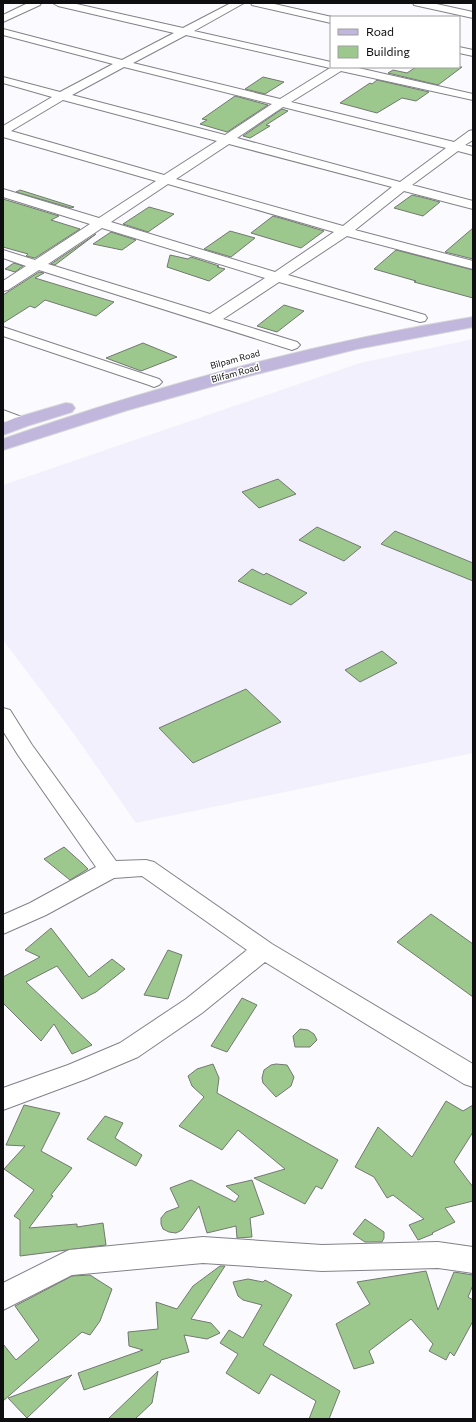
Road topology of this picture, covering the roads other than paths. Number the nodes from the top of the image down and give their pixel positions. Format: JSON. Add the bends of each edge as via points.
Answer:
{"nodes":[{"id":1,"x":36,"y":3,"type":"edge"},
{"id":2,"x":58,"y":3,"type":"edge"},
{"id":3,"x":239,"y":3,"type":"edge"},
{"id":4,"x":256,"y":3,"type":"edge"},
{"id":5,"x":434,"y":4,"type":"edge"},
{"id":6,"x":420,"y":8,"type":"edge"},
{"id":7,"x":473,"y":15,"type":"edge"},
{"id":8,"x":3,"y":19,"type":"edge"},
{"id":9,"x":330,"y":20,"type":"edge"},
{"id":10,"x":3,"y":32,"type":"edge"},
{"id":11,"x":186,"y":32,"type":"junction"},
{"id":12,"x":460,"y":50,"type":"edge"},
{"id":13,"x":473,"y":53,"type":"edge"},
{"id":14,"x":124,"y":64,"type":"junction"},
{"id":15,"x":330,"y":65,"type":"edge"},
{"id":16,"x":337,"y":68,"type":"edge"},
{"id":17,"x":343,"y":68,"type":"edge"},
{"id":18,"x":3,"y":80,"type":"edge"},
{"id":19,"x":63,"y":96,"type":"junction"},
{"id":20,"x":473,"y":97,"type":"edge"},
{"id":21,"x":282,"y":103,"type":"junction"},
{"id":22,"x":3,"y":132,"type":"edge"},
{"id":23,"x":473,"y":134,"type":"edge"},
{"id":24,"x":226,"y":139,"type":"junction"},
{"id":25,"x":456,"y":147,"type":"junction"},
{"id":26,"x":473,"y":151,"type":"edge"},
{"id":27,"x":166,"y":179,"type":"junction"},
{"id":28,"x":402,"y":186,"type":"junction"},
{"id":29,"x":3,"y":193,"type":"edge"},
{"id":30,"x":473,"y":205,"type":"edge"},
{"id":31,"x":99,"y":223,"type":"junction"},
{"id":32,"x":345,"y":231,"type":"junction"},
{"id":33,"x":3,"y":254,"type":"edge"},
{"id":34,"x":38,"y":265,"type":"junction"},
{"id":35,"x":473,"y":265,"type":"edge"},
{"id":36,"x":278,"y":277,"type":"junction"},
{"id":37,"x":3,"y":287,"type":"edge"},
{"id":38,"x":473,"y":309,"type":"edge"},
{"id":39,"x":420,"y":318,"type":"junction"},
{"id":40,"x":213,"y":319,"type":"junction"},
{"id":41,"x":473,"y":322,"type":"edge"},
{"id":42,"x":3,"y":331,"type":"edge"},
{"id":43,"x":292,"y":345,"type":"junction"},
{"id":44,"x":154,"y":382,"type":"junction"},
{"id":45,"x":3,"y":415,"type":"edge"},
{"id":46,"x":21,"y":422,"type":"junction"},
{"id":47,"x":3,"y":430,"type":"edge"},
{"id":48,"x":3,"y":445,"type":"edge"},
{"id":49,"x":3,"y":715,"type":"edge"},
{"id":50,"x":110,"y":870,"type":"junction"},
{"id":51,"x":3,"y":925,"type":"edge"},
{"id":52,"x":264,"y":950,"type":"junction"},
{"id":53,"x":473,"y":1077,"type":"edge"},
{"id":54,"x":3,"y":1098,"type":"edge"},
{"id":55,"x":473,"y":1260,"type":"edge"},
{"id":56,"x":3,"y":1297,"type":"edge"}],
"edges":[{"from":1,"to":8,"type":"street"},
{"from":2,"to":11,"type":"street"},
{"from":3,"to":11,"type":"street"},
{"from":4,"to":9,"type":"street"},
{"from":5,"to":6,"type":"street"},
{"from":5,"to":7,"type":"street"},
{"from":10,"to":14,"type":"street"},
{"from":11,"to":14,"type":"street"},
{"from":11,"to":15,"type":"street"},
{"from":12,"to":13,"type":"street"},
{"from":14,"to":19,"type":"street"},
{"from":14,"to":21,"type":"street"},
{"from":16,"to":21,"type":"street"},
{"from":17,"to":20,"type":"street"},
{"from":18,"to":19,"type":"street"},
{"from":19,"to":22,"type":"street"},
{"from":19,"to":24,"type":"street"},
{"from":21,"to":24,"type":"street"},
{"from":21,"to":25,"type":"street"},
{"from":22,"to":27,"type":"street"},
{"from":23,"to":25,"type":"street"},
{"from":24,"to":27,"type":"street"},
{"from":24,"to":28,"type":"street"},
{"from":25,"to":26,"type":"street"},
{"from":25,"to":28,"type":"street"},
{"from":27,"to":31,"type":"street"},
{"from":27,"to":32,"type":"street"},
{"from":28,"to":30,"type":"street"},
{"from":28,"to":32,"type":"street"},
{"from":29,"to":31,"type":"street"},
{"from":31,"to":34,"type":"street"},
{"from":31,"to":36,"type":"street"},
{"from":32,"to":35,"type":"street"},
{"from":32,"to":36,"type":"street"},
{"from":33,"to":34,"type":"street"},
{"from":34,"to":37,"type":"street"},
{"from":34,"to":40,"type":"street"},
{"from":36,"to":39,"type":"street"},
{"from":36,"to":40,"type":"street"},
{"from":38,"to":39,"type":"main road","name":"Bilpam Road"},
{"from":39,"to":43,"type":"main road","name":"Bilpam Road"},
{"from":40,"to":43,"type":"street"},
{"from":41,"to":48,"type":"main road","name":"Bilfam Road","via":[[401,334],[287,360],[93,414]]},
{"from":42,"to":44,"type":"street"},
{"from":43,"to":44,"type":"main road","name":"Bilpam Road"},
{"from":44,"to":46,"type":"main road","name":"Bilpam Road"},
{"from":45,"to":46,"type":"street"},
{"from":46,"to":47,"type":"main road","name":"Bilpam Road"},
{"from":49,"to":50,"type":"street"},
{"from":50,"to":51,"type":"street"},
{"from":50,"to":52,"type":"street","via":[[146,868]]},
{"from":52,"to":53,"type":"street"},
{"from":52,"to":54,"type":"street","via":[[194,1006],[129,1050],[77,1072]]},
{"from":55,"to":56,"type":"street","via":[[438,1255],[322,1258],[204,1250],[69,1263]]}]}
